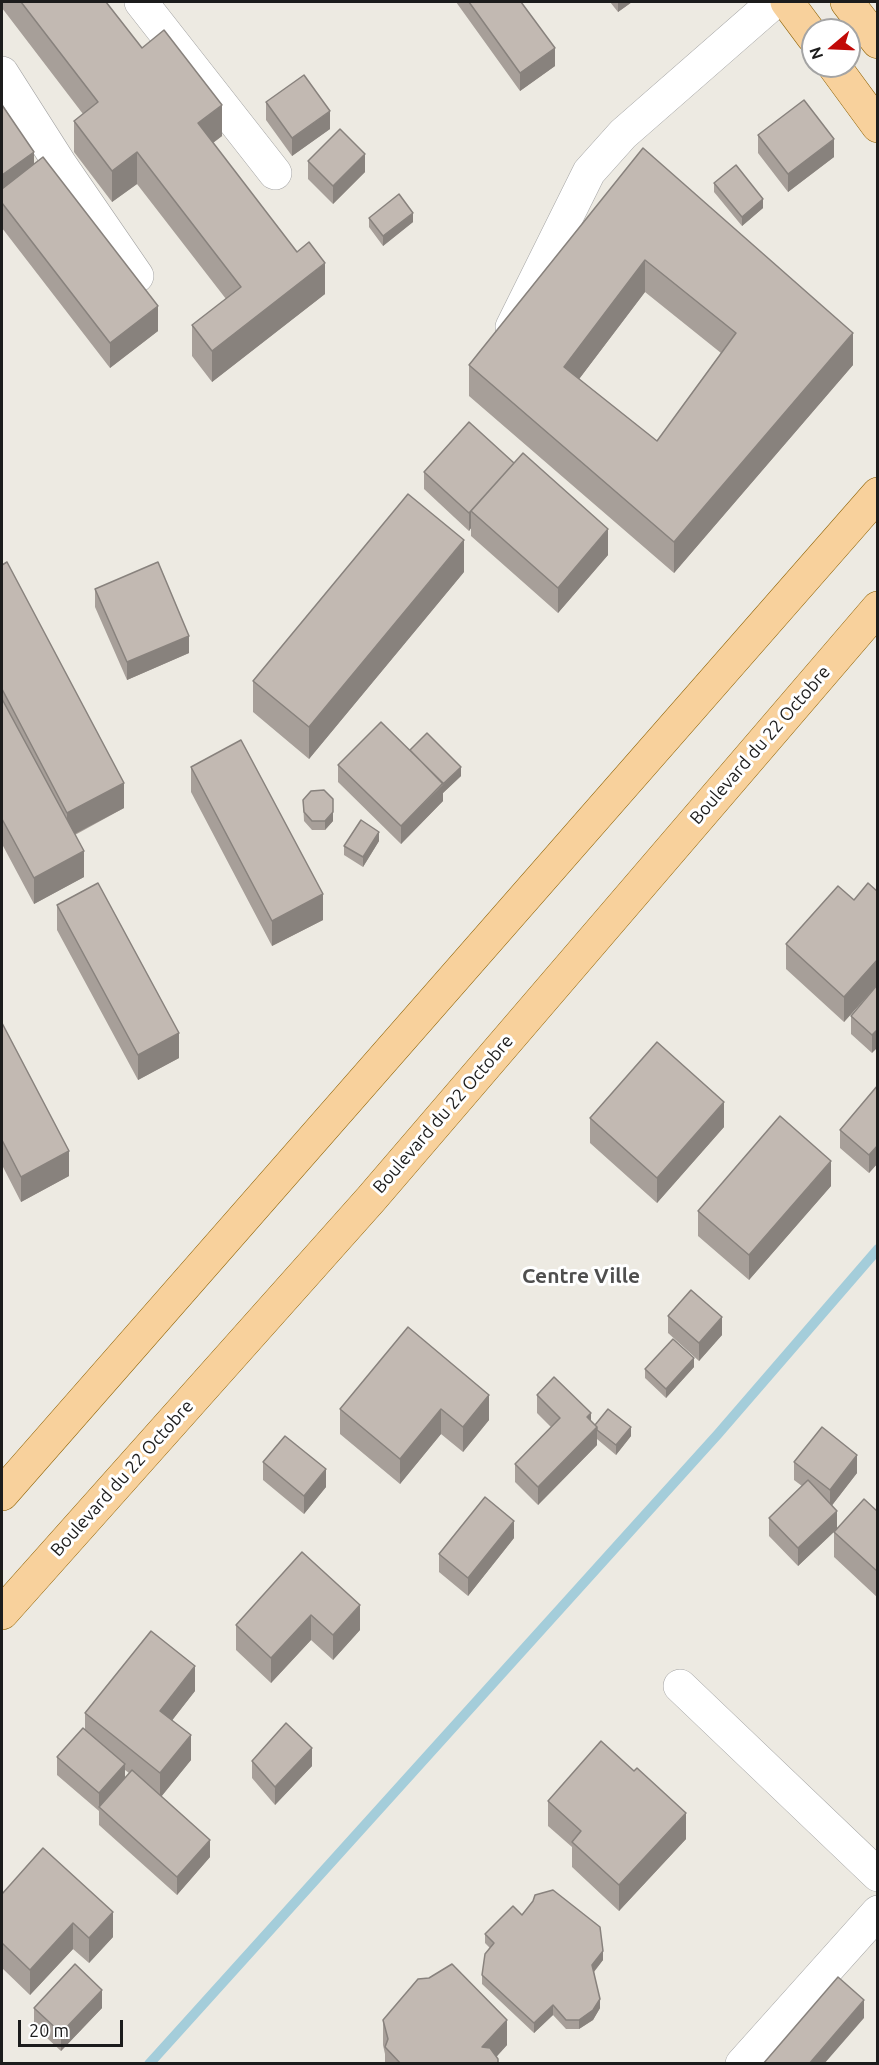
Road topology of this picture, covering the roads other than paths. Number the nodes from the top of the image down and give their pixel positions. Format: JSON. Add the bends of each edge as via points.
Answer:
{"nodes":[{"id":1,"x":141,"y":2,"type":"edge"},
{"id":2,"x":774,"y":2,"type":"edge"},
{"id":3,"x":787,"y":2,"type":"edge"},
{"id":4,"x":847,"y":2,"type":"edge"},
{"id":5,"x":801,"y":21,"type":"edge"},
{"id":6,"x":878,"y":42,"type":"edge"},
{"id":7,"x":2,"y":73,"type":"edge"},
{"id":8,"x":843,"y":78,"type":"edge"},
{"id":9,"x":878,"y":126,"type":"edge"},
{"id":10,"x":275,"y":173,"type":"dead end"},
{"id":11,"x":137,"y":276,"type":"edge"},
{"id":12,"x":500,"y":350,"type":"edge"},
{"id":13,"x":878,"y":494,"type":"edge"},
{"id":14,"x":878,"y":608,"type":"edge"},
{"id":15,"x":2,"y":1494,"type":"edge"},
{"id":16,"x":2,"y":1613,"type":"edge"},
{"id":17,"x":680,"y":1686,"type":"dead end"},
{"id":18,"x":878,"y":1875,"type":"edge"},
{"id":19,"x":878,"y":1912,"type":"edge"},
{"id":20,"x":742,"y":2064,"type":"edge"}],
"edges":[{"from":1,"to":10,"type":"street"},
{"from":2,"to":12,"type":"street","via":[[623,134],[589,172]]},
{"from":3,"to":5,"type":"main road"},
{"from":4,"to":6,"type":"main road"},
{"from":7,"to":11,"type":"street"},
{"from":8,"to":9,"type":"main road"},
{"from":13,"to":15,"type":"main road"},
{"from":14,"to":16,"type":"main road","name":"Boulevard du 22 Octobre","via":[[371,1199]]},
{"from":17,"to":18,"type":"street"},
{"from":19,"to":20,"type":"street"}]}
